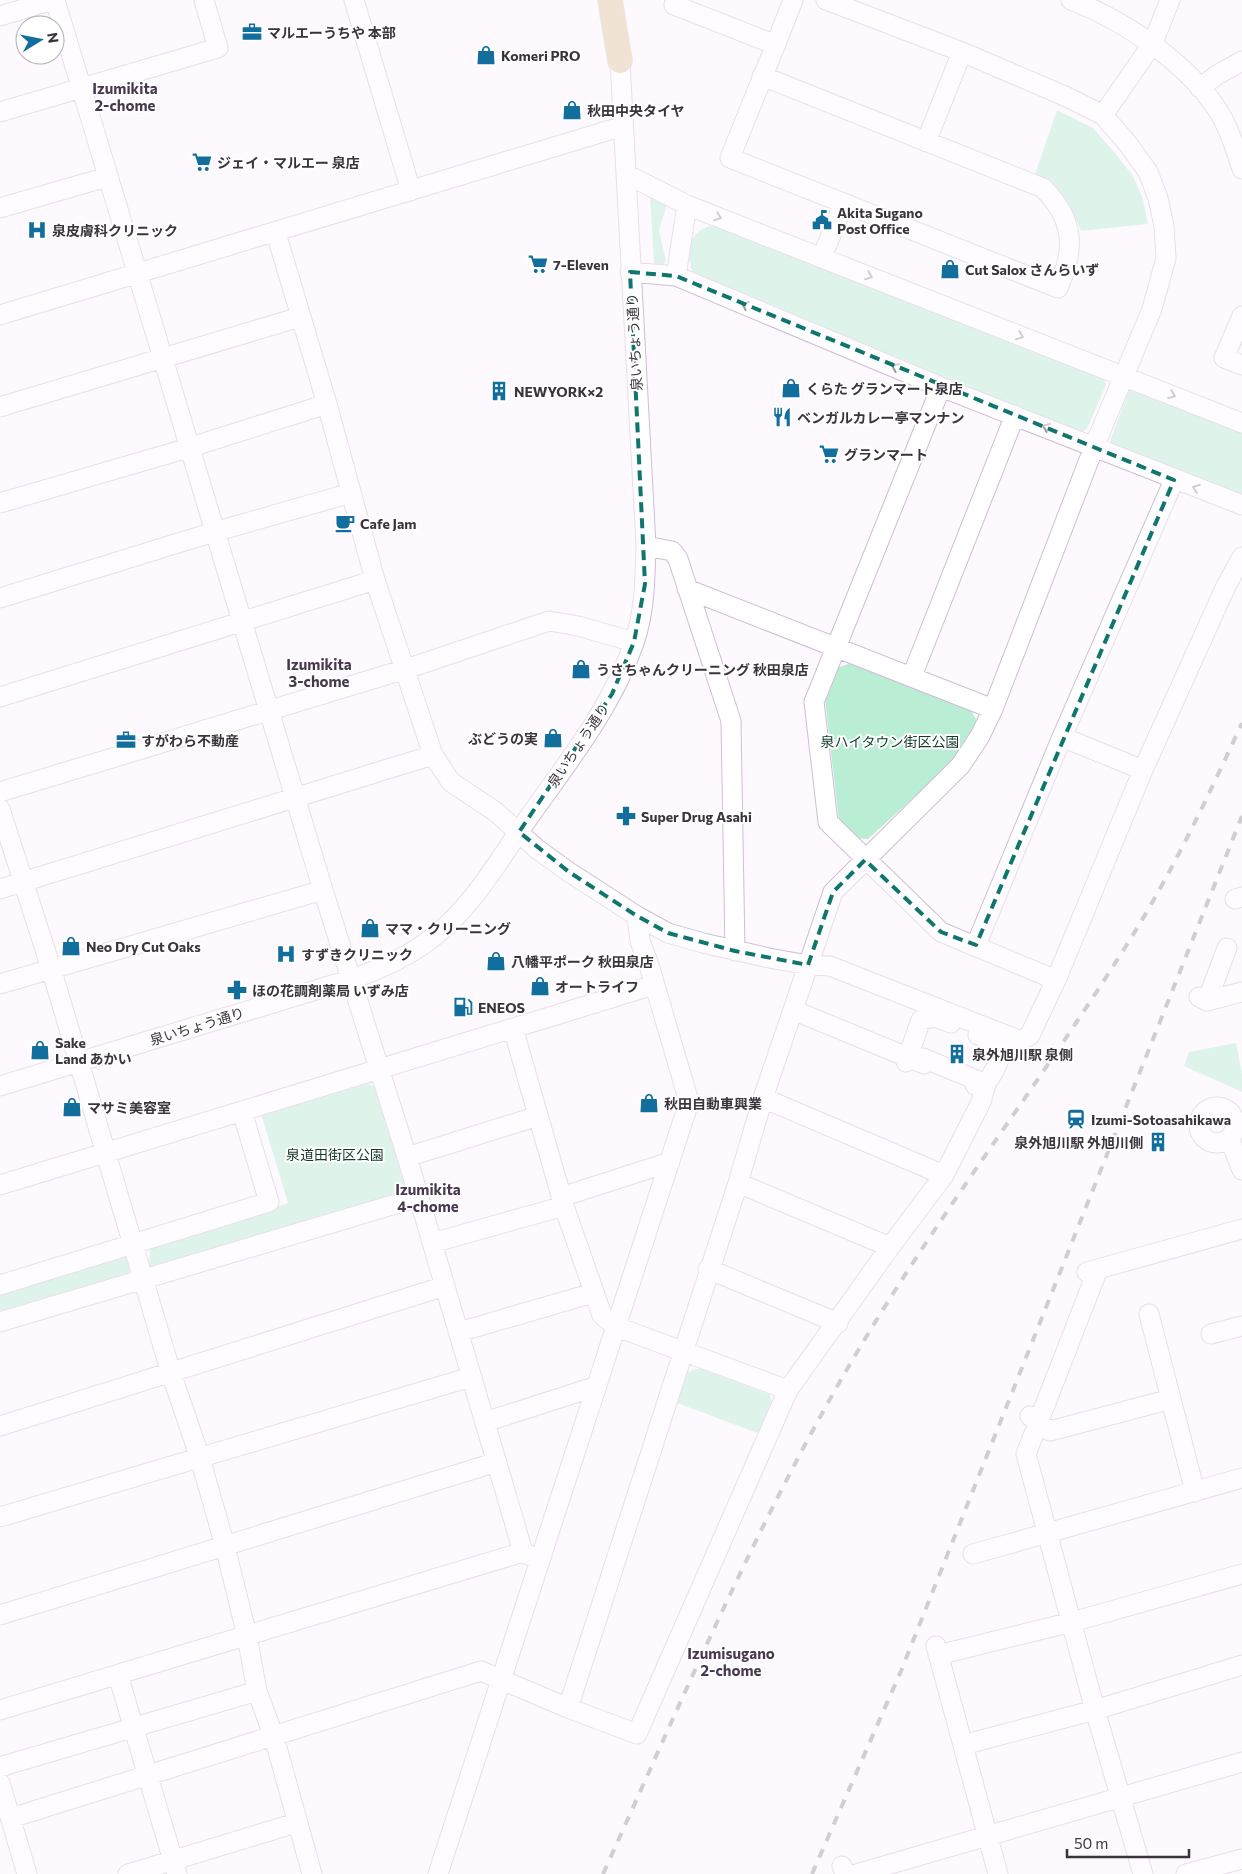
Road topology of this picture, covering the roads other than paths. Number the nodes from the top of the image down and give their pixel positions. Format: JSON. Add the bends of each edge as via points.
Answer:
{"nodes":[{"id":1,"x":54,"y":0,"type":"edge"},
{"id":2,"x":204,"y":0,"type":"edge"},
{"id":3,"x":354,"y":0,"type":"edge"},
{"id":4,"x":610,"y":0,"type":"edge"},
{"id":5,"x":619,"y":0,"type":"edge"},
{"id":6,"x":676,"y":0,"type":"edge"},
{"id":7,"x":793,"y":0,"type":"edge"},
{"id":8,"x":826,"y":0,"type":"edge"},
{"id":9,"x":1170,"y":0,"type":"edge"},
{"id":10,"x":1076,"y":1,"type":"edge"},
{"id":11,"x":0,"y":16,"type":"edge"},
{"id":12,"x":1153,"y":43,"type":"junction"},
{"id":13,"x":776,"y":45,"type":"junction"},
{"id":14,"x":962,"y":52,"type":"junction"},
{"id":15,"x":620,"y":61,"type":"junction"},
{"id":16,"x":1242,"y":61,"type":"edge"},
{"id":17,"x":762,"y":76,"type":"junction"},
{"id":18,"x":80,"y":87,"type":"junction"},
{"id":19,"x":1200,"y":88,"type":"junction"},
{"id":20,"x":0,"y":112,"type":"edge"},
{"id":21,"x":1103,"y":115,"type":"junction"},
{"id":22,"x":623,"y":126,"type":"junction"},
{"id":23,"x":926,"y":142,"type":"junction"},
{"id":24,"x":1238,"y":149,"type":"edge"},
{"id":25,"x":1242,"y":170,"type":"edge"},
{"id":26,"x":626,"y":174,"type":"junction"},
{"id":27,"x":107,"y":177,"type":"junction"},
{"id":28,"x":411,"y":191,"type":"junction"},
{"id":29,"x":844,"y":203,"type":"junction"},
{"id":30,"x":687,"y":204,"type":"junction"},
{"id":31,"x":0,"y":208,"type":"edge"},
{"id":32,"x":276,"y":232,"type":"junction"},
{"id":33,"x":822,"y":258,"type":"junction"},
{"id":34,"x":630,"y":272,"type":"junction"},
{"id":35,"x":137,"y":274,"type":"junction"},
{"id":36,"x":676,"y":276,"type":"junction"},
{"id":37,"x":0,"y":315,"type":"edge"},
{"id":38,"x":1242,"y":316,"type":"edge"},
{"id":39,"x":300,"y":317,"type":"junction"},
{"id":40,"x":162,"y":358,"type":"junction"},
{"id":41,"x":1242,"y":365,"type":"edge"},
{"id":42,"x":1125,"y":377,"type":"junction"},
{"id":43,"x":942,"y":387,"type":"junction"},
{"id":44,"x":327,"y":404,"type":"junction"},
{"id":45,"x":0,"y":407,"type":"edge"},
{"id":46,"x":1015,"y":415,"type":"junction"},
{"id":47,"x":1242,"y":423,"type":"edge"},
{"id":48,"x":1094,"y":447,"type":"junction"},
{"id":49,"x":188,"y":448,"type":"junction"},
{"id":50,"x":1174,"y":480,"type":"junction"},
{"id":51,"x":351,"y":493,"type":"junction"},
{"id":52,"x":0,"y":503,"type":"edge"},
{"id":53,"x":1242,"y":505,"type":"edge"},
{"id":54,"x":214,"y":532,"type":"junction"},
{"id":55,"x":646,"y":546,"type":"junction"},
{"id":56,"x":1242,"y":557,"type":"edge"},
{"id":57,"x":375,"y":580,"type":"junction"},
{"id":58,"x":686,"y":589,"type":"junction"},
{"id":59,"x":0,"y":598,"type":"edge"},
{"id":60,"x":242,"y":622,"type":"junction"},
{"id":61,"x":634,"y":642,"type":"junction"},
{"id":62,"x":836,"y":648,"type":"junction"},
{"id":63,"x":406,"y":669,"type":"junction"},
{"id":64,"x":912,"y":676,"type":"junction"},
{"id":65,"x":0,"y":697,"type":"edge"},
{"id":66,"x":993,"y":709,"type":"junction"},
{"id":67,"x":268,"y":711,"type":"junction"},
{"id":68,"x":1062,"y":737,"type":"junction"},
{"id":69,"x":433,"y":755,"type":"junction"},
{"id":70,"x":1143,"y":770,"type":"junction"},
{"id":71,"x":0,"y":792,"type":"edge"},
{"id":72,"x":295,"y":798,"type":"junction"},
{"id":73,"x":0,"y":809,"type":"edge"},
{"id":74,"x":519,"y":832,"type":"junction"},
{"id":75,"x":865,"y":860,"type":"junction"},
{"id":76,"x":24,"y":882,"type":"junction"},
{"id":77,"x":0,"y":889,"type":"edge"},
{"id":78,"x":322,"y":890,"type":"junction"},
{"id":79,"x":637,"y":916,"type":"junction"},
{"id":80,"x":976,"y":946,"type":"junction"},
{"id":81,"x":1227,"y":948,"type":"dead end"},
{"id":82,"x":735,"y":951,"type":"junction"},
{"id":83,"x":808,"y":965,"type":"junction"},
{"id":84,"x":51,"y":968,"type":"junction"},
{"id":85,"x":352,"y":979,"type":"junction"},
{"id":86,"x":1056,"y":980,"type":"junction"},
{"id":87,"x":0,"y":984,"type":"edge"},
{"id":88,"x":654,"y":985,"type":"junction"},
{"id":89,"x":1242,"y":992,"type":"edge"},
{"id":90,"x":791,"y":1013,"type":"junction"},
{"id":91,"x":935,"y":1017,"type":"junction"},
{"id":92,"x":513,"y":1028,"type":"junction"},
{"id":93,"x":1006,"y":1044,"type":"junction"},
{"id":94,"x":909,"y":1060,"type":"junction"},
{"id":95,"x":78,"y":1062,"type":"junction"},
{"id":96,"x":379,"y":1069,"type":"junction"},
{"id":97,"x":0,"y":1086,"type":"edge"},
{"id":98,"x":985,"y":1088,"type":"junction"},
{"id":99,"x":763,"y":1098,"type":"junction"},
{"id":100,"x":1235,"y":1108,"type":"edge"},
{"id":101,"x":242,"y":1111,"type":"junction"},
{"id":102,"x":538,"y":1116,"type":"junction"},
{"id":103,"x":1234,"y":1136,"type":"edge"},
{"id":104,"x":106,"y":1152,"type":"junction"},
{"id":105,"x":407,"y":1157,"type":"junction"},
{"id":106,"x":670,"y":1162,"type":"junction"},
{"id":107,"x":1242,"y":1170,"type":"edge"},
{"id":108,"x":944,"y":1175,"type":"junction"},
{"id":109,"x":738,"y":1182,"type":"junction"},
{"id":110,"x":0,"y":1185,"type":"edge"},
{"id":111,"x":419,"y":1197,"type":"junction"},
{"id":112,"x":562,"y":1201,"type":"junction"},
{"id":113,"x":1242,"y":1229,"type":"edge"},
{"id":114,"x":432,"y":1243,"type":"junction"},
{"id":115,"x":133,"y":1244,"type":"junction"},
{"id":116,"x":890,"y":1247,"type":"junction"},
{"id":117,"x":708,"y":1269,"type":"junction"},
{"id":118,"x":143,"y":1279,"type":"junction"},
{"id":119,"x":0,"y":1285,"type":"edge"},
{"id":120,"x":445,"y":1286,"type":"junction"},
{"id":121,"x":593,"y":1293,"type":"junction"},
{"id":122,"x":1149,"y":1314,"type":"dead end"},
{"id":123,"x":0,"y":1322,"type":"edge"},
{"id":124,"x":838,"y":1323,"type":"junction"},
{"id":125,"x":617,"y":1326,"type":"junction"},
{"id":126,"x":1242,"y":1326,"type":"edge"},
{"id":127,"x":459,"y":1332,"type":"junction"},
{"id":128,"x":1211,"y":1334,"type":"dead end"},
{"id":129,"x":682,"y":1352,"type":"junction"},
{"id":130,"x":171,"y":1372,"type":"junction"},
{"id":131,"x":471,"y":1377,"type":"junction"},
{"id":132,"x":598,"y":1386,"type":"junction"},
{"id":133,"x":788,"y":1390,"type":"junction"},
{"id":134,"x":1171,"y":1399,"type":"junction"},
{"id":135,"x":1034,"y":1419,"type":"junction"},
{"id":136,"x":485,"y":1422,"type":"junction"},
{"id":137,"x":0,"y":1426,"type":"edge"},
{"id":138,"x":200,"y":1458,"type":"junction"},
{"id":139,"x":497,"y":1462,"type":"junction"},
{"id":140,"x":1242,"y":1478,"type":"edge"},
{"id":141,"x":1195,"y":1492,"type":"junction"},
{"id":142,"x":0,"y":1517,"type":"edge"},
{"id":143,"x":1048,"y":1534,"type":"junction"},
{"id":144,"x":225,"y":1546,"type":"junction"},
{"id":145,"x":973,"y":1554,"type":"dead end"},
{"id":146,"x":531,"y":1556,"type":"junction"},
{"id":147,"x":1242,"y":1574,"type":"edge"},
{"id":148,"x":0,"y":1614,"type":"edge"},
{"id":149,"x":1072,"y":1622,"type":"junction"},
{"id":150,"x":247,"y":1636,"type":"junction"},
{"id":151,"x":1242,"y":1665,"type":"edge"},
{"id":152,"x":118,"y":1675,"type":"junction"},
{"id":153,"x":501,"y":1679,"type":"junction"},
{"id":154,"x":258,"y":1691,"type":"junction"},
{"id":155,"x":568,"y":1708,"type":"junction"},
{"id":156,"x":0,"y":1710,"type":"edge"},
{"id":157,"x":1095,"y":1710,"type":"junction"},
{"id":158,"x":132,"y":1728,"type":"junction"},
{"id":159,"x":274,"y":1737,"type":"junction"},
{"id":160,"x":963,"y":1745,"type":"junction"},
{"id":161,"x":1242,"y":1762,"type":"edge"},
{"id":162,"x":0,"y":1767,"type":"edge"},
{"id":163,"x":146,"y":1775,"type":"junction"},
{"id":164,"x":0,"y":1783,"type":"edge"},
{"id":165,"x":1121,"y":1798,"type":"junction"},
{"id":166,"x":11,"y":1818,"type":"junction"},
{"id":167,"x":296,"y":1822,"type":"junction"},
{"id":168,"x":988,"y":1836,"type":"junction"},
{"id":169,"x":1242,"y":1859,"type":"edge"},
{"id":170,"x":175,"y":1867,"type":"edge"},
{"id":171,"x":848,"y":1871,"type":"edge"},
{"id":172,"x":27,"y":1874,"type":"edge"},
{"id":173,"x":128,"y":1874,"type":"edge"},
{"id":174,"x":312,"y":1874,"type":"edge"},
{"id":175,"x":438,"y":1874,"type":"edge"},
{"id":176,"x":998,"y":1874,"type":"edge"},
{"id":177,"x":1143,"y":1874,"type":"edge"},
{"id":178,"x":1186,"y":1874,"type":"edge"}],
"edges":[{"from":1,"to":11,"type":"street"},
{"from":1,"to":18,"type":"street"},
{"from":2,"to":18,"type":"street","via":[[218,48]]},
{"from":3,"to":28,"type":"street"},
{"from":4,"to":15,"type":"main road","name":"泉いちょう通り"},
{"from":5,"to":15,"type":"main road","name":"泉いちょう通り"},
{"from":6,"to":13,"type":"street","via":[[674,5]]},
{"from":7,"to":13,"type":"street"},
{"from":8,"to":14,"type":"street"},
{"from":9,"to":12,"type":"street"},
{"from":10,"to":12,"type":"street"},
{"from":12,"to":19,"type":"street"},
{"from":12,"to":21,"type":"street"},
{"from":13,"to":17,"type":"street"},
{"from":14,"to":21,"type":"street","via":[[1067,96]]},
{"from":14,"to":23,"type":"street"},
{"from":15,"to":22,"type":"street","name":"泉いちょう通り"},
{"from":16,"to":19,"type":"street"},
{"from":17,"to":23,"type":"street"},
{"from":17,"to":29,"type":"street","via":[[730,158]]},
{"from":18,"to":20,"type":"street"},
{"from":18,"to":27,"type":"street"},
{"from":19,"to":24,"type":"street","via":[[1223,119]]},
{"from":21,"to":42,"type":"street","via":[[1148,172],[1164,226],[1166,258],[1152,310]]},
{"from":22,"to":26,"type":"street","name":"泉いちょう通り"},
{"from":22,"to":28,"type":"street"},
{"from":23,"to":29,"type":"street","via":[[1043,188],[1058,204],[1068,225],[1069,248],[1066,271],[1058,288]]},
{"from":24,"to":25,"type":"street"},
{"from":26,"to":30,"type":"street"},
{"from":26,"to":34,"type":"street","name":"泉いちょう通り"},
{"from":27,"to":31,"type":"street"},
{"from":27,"to":35,"type":"street"},
{"from":28,"to":32,"type":"street"},
{"from":29,"to":33,"type":"street"},
{"from":30,"to":33,"type":"street","one_way":true},
{"from":30,"to":36,"type":"street"},
{"from":32,"to":35,"type":"street"},
{"from":32,"to":39,"type":"street"},
{"from":33,"to":42,"type":"street","one_way":true},
{"from":34,"to":36,"type":"street"},
{"from":34,"to":55,"type":"street","name":"泉いちょう通り"},
{"from":35,"to":37,"type":"street"},
{"from":35,"to":40,"type":"street"},
{"from":43,"to":36,"type":"street","one_way":true},
{"from":38,"to":41,"type":"street","via":[[1224,358]]},
{"from":39,"to":40,"type":"street"},
{"from":39,"to":44,"type":"street"},
{"from":40,"to":45,"type":"street"},
{"from":40,"to":49,"type":"street"},
{"from":42,"to":47,"type":"street","one_way":true},
{"from":42,"to":48,"type":"street"},
{"from":43,"to":46,"type":"street"},
{"from":43,"to":62,"type":"street"},
{"from":44,"to":49,"type":"street"},
{"from":44,"to":51,"type":"street"},
{"from":48,"to":46,"type":"street","one_way":true},
{"from":46,"to":64,"type":"street"},
{"from":48,"to":50,"type":"street"},
{"from":48,"to":66,"type":"street"},
{"from":49,"to":52,"type":"street"},
{"from":49,"to":54,"type":"street"},
{"from":53,"to":50,"type":"street","one_way":true},
{"from":50,"to":68,"type":"street"},
{"from":51,"to":54,"type":"street"},
{"from":51,"to":57,"type":"street"},
{"from":54,"to":59,"type":"street"},
{"from":54,"to":60,"type":"street"},
{"from":55,"to":58,"type":"street","via":[[672,551],[678,559]]},
{"from":55,"to":61,"type":"street","name":"泉いちょう通り","via":[[646,584]]},
{"from":56,"to":70,"type":"street"},
{"from":57,"to":60,"type":"street"},
{"from":57,"to":63,"type":"street"},
{"from":58,"to":62,"type":"street"},
{"from":58,"to":82,"type":"street","via":[[730,721]]},
{"from":60,"to":65,"type":"street"},
{"from":60,"to":67,"type":"street"},
{"from":61,"to":63,"type":"street","via":[[549,621]]},
{"from":61,"to":74,"type":"street","name":"泉いちょう通り","via":[[612,694]]},
{"from":62,"to":64,"type":"street"},
{"from":62,"to":75,"type":"street","via":[[814,702],[828,822]]},
{"from":63,"to":67,"type":"street"},
{"from":63,"to":69,"type":"street"},
{"from":64,"to":66,"type":"street"},
{"from":66,"to":75,"type":"street","via":[[961,765]]},
{"from":67,"to":71,"type":"street"},
{"from":67,"to":72,"type":"street"},
{"from":68,"to":70,"type":"street"},
{"from":68,"to":80,"type":"street"},
{"from":69,"to":72,"type":"street"},
{"from":69,"to":74,"type":"street","via":[[451,782]]},
{"from":70,"to":86,"type":"street"},
{"from":72,"to":76,"type":"street"},
{"from":72,"to":78,"type":"street"},
{"from":73,"to":76,"type":"street"},
{"from":74,"to":79,"type":"street","via":[[569,872]]},
{"from":74,"to":85,"type":"street","name":"泉いちょう通り","via":[[504,856],[454,918],[433,937],[380,969]]},
{"from":75,"to":80,"type":"street","via":[[941,932]]},
{"from":75,"to":83,"type":"street","via":[[833,892]]},
{"from":76,"to":77,"type":"street"},
{"from":76,"to":84,"type":"street"},
{"from":78,"to":84,"type":"street"},
{"from":78,"to":85,"type":"street"},
{"from":79,"to":82,"type":"street","via":[[668,933]]},
{"from":79,"to":88,"type":"street","via":[[640,942]]},
{"from":80,"to":86,"type":"street"},
{"from":81,"to":89,"type":"street","via":[[1201,998]]},
{"from":82,"to":83,"type":"street"},
{"from":83,"to":90,"type":"street"},
{"from":83,"to":91,"type":"street"},
{"from":83,"to":93,"type":"street","via":[[830,966]]},
{"from":84,"to":87,"type":"street"},
{"from":84,"to":95,"type":"street"},
{"from":85,"to":95,"type":"street","name":"泉いちょう通り"},
{"from":85,"to":96,"type":"street"},
{"from":86,"to":93,"type":"street","via":[[1030,1035]]},
{"from":88,"to":92,"type":"street"},
{"from":88,"to":106,"type":"street","via":[[689,1102]]},
{"from":90,"to":94,"type":"street"},
{"from":90,"to":99,"type":"street"},
{"from":91,"to":93,"type":"street","via":[[994,1043]]},
{"from":91,"to":94,"type":"street","via":[[921,1020]]},
{"from":92,"to":96,"type":"street"},
{"from":92,"to":102,"type":"street"},
{"from":93,"to":98,"type":"street"},
{"from":94,"to":98,"type":"street"},
{"from":95,"to":97,"type":"street","name":"泉いちょう通り"},
{"from":95,"to":104,"type":"street"},
{"from":96,"to":101,"type":"street"},
{"from":96,"to":105,"type":"street"},
{"from":98,"to":108,"type":"street"},
{"from":99,"to":108,"type":"street"},
{"from":99,"to":109,"type":"street"},
{"from":100,"to":103,"type":"street"},
{"from":100,"to":103,"type":"street","via":[[1218,1106],[1206,1110],[1198,1126],[1208,1141],[1219,1143]]},
{"from":101,"to":104,"type":"street"},
{"from":101,"to":115,"type":"street","via":[[270,1202]]},
{"from":102,"to":105,"type":"street"},
{"from":102,"to":112,"type":"street"},
{"from":103,"to":107,"type":"street"},
{"from":104,"to":110,"type":"street"},
{"from":104,"to":115,"type":"street"},
{"from":105,"to":111,"type":"street"},
{"from":106,"to":112,"type":"street"},
{"from":106,"to":125,"type":"street"},
{"from":108,"to":116,"type":"street"},
{"from":109,"to":116,"type":"street"},
{"from":109,"to":117,"type":"street"},
{"from":111,"to":114,"type":"street"},
{"from":111,"to":118,"type":"street"},
{"from":112,"to":114,"type":"street"},
{"from":112,"to":121,"type":"street"},
{"from":113,"to":135,"type":"street","via":[[1092,1271]]},
{"from":114,"to":120,"type":"street"},
{"from":115,"to":118,"type":"street"},
{"from":115,"to":119,"type":"street"},
{"from":116,"to":124,"type":"street"},
{"from":117,"to":124,"type":"street"},
{"from":117,"to":129,"type":"street"},
{"from":118,"to":123,"type":"street"},
{"from":118,"to":130,"type":"street"},
{"from":120,"to":127,"type":"street"},
{"from":120,"to":130,"type":"street"},
{"from":121,"to":125,"type":"street","via":[[602,1315]]},
{"from":121,"to":127,"type":"street"},
{"from":122,"to":134,"type":"street"},
{"from":124,"to":133,"type":"street"},
{"from":125,"to":129,"type":"street"},
{"from":125,"to":132,"type":"street"},
{"from":126,"to":128,"type":"street"},
{"from":127,"to":131,"type":"street"},
{"from":129,"to":133,"type":"street"},
{"from":129,"to":155,"type":"street"},
{"from":130,"to":137,"type":"street"},
{"from":130,"to":138,"type":"street"},
{"from":131,"to":136,"type":"street"},
{"from":131,"to":138,"type":"street"},
{"from":132,"to":136,"type":"street"},
{"from":132,"to":146,"type":"street"},
{"from":133,"to":155,"type":"street","via":[[637,1734]]},
{"from":134,"to":135,"type":"street","via":[[1050,1431]]},
{"from":134,"to":141,"type":"street"},
{"from":135,"to":143,"type":"street","via":[[1026,1454]]},
{"from":136,"to":139,"type":"street"},
{"from":138,"to":142,"type":"street"},
{"from":138,"to":144,"type":"street"},
{"from":139,"to":144,"type":"street"},
{"from":139,"to":146,"type":"street"},
{"from":140,"to":141,"type":"street"},
{"from":141,"to":143,"type":"street"},
{"from":143,"to":145,"type":"street"},
{"from":143,"to":149,"type":"street"},
{"from":144,"to":148,"type":"street"},
{"from":144,"to":150,"type":"street"},
{"from":146,"to":150,"type":"street"},
{"from":146,"to":153,"type":"street"},
{"from":147,"to":149,"type":"street"},
{"from":149,"to":157,"type":"street"},
{"from":149,"to":160,"type":"street","via":[[937,1651]]},
{"from":150,"to":152,"type":"street"},
{"from":150,"to":154,"type":"street"},
{"from":151,"to":157,"type":"street"},
{"from":152,"to":156,"type":"street"},
{"from":152,"to":158,"type":"street"},
{"from":153,"to":155,"type":"street"},
{"from":153,"to":159,"type":"street","via":[[481,1671]]},
{"from":153,"to":175,"type":"street"},
{"from":154,"to":158,"type":"street"},
{"from":154,"to":159,"type":"street"},
{"from":157,"to":160,"type":"street"},
{"from":157,"to":165,"type":"street"},
{"from":158,"to":162,"type":"street"},
{"from":158,"to":163,"type":"street"},
{"from":159,"to":163,"type":"street"},
{"from":159,"to":167,"type":"street"},
{"from":160,"to":168,"type":"street"},
{"from":161,"to":165,"type":"street"},
{"from":163,"to":166,"type":"street"},
{"from":163,"to":170,"type":"street"},
{"from":164,"to":166,"type":"street"},
{"from":165,"to":168,"type":"street"},
{"from":165,"to":177,"type":"street"},
{"from":166,"to":172,"type":"street"},
{"from":167,"to":170,"type":"street"},
{"from":167,"to":174,"type":"street"},
{"from":168,"to":171,"type":"street"},
{"from":168,"to":176,"type":"street"},
{"from":169,"to":178,"type":"street"},
{"from":170,"to":173,"type":"street"}]}
